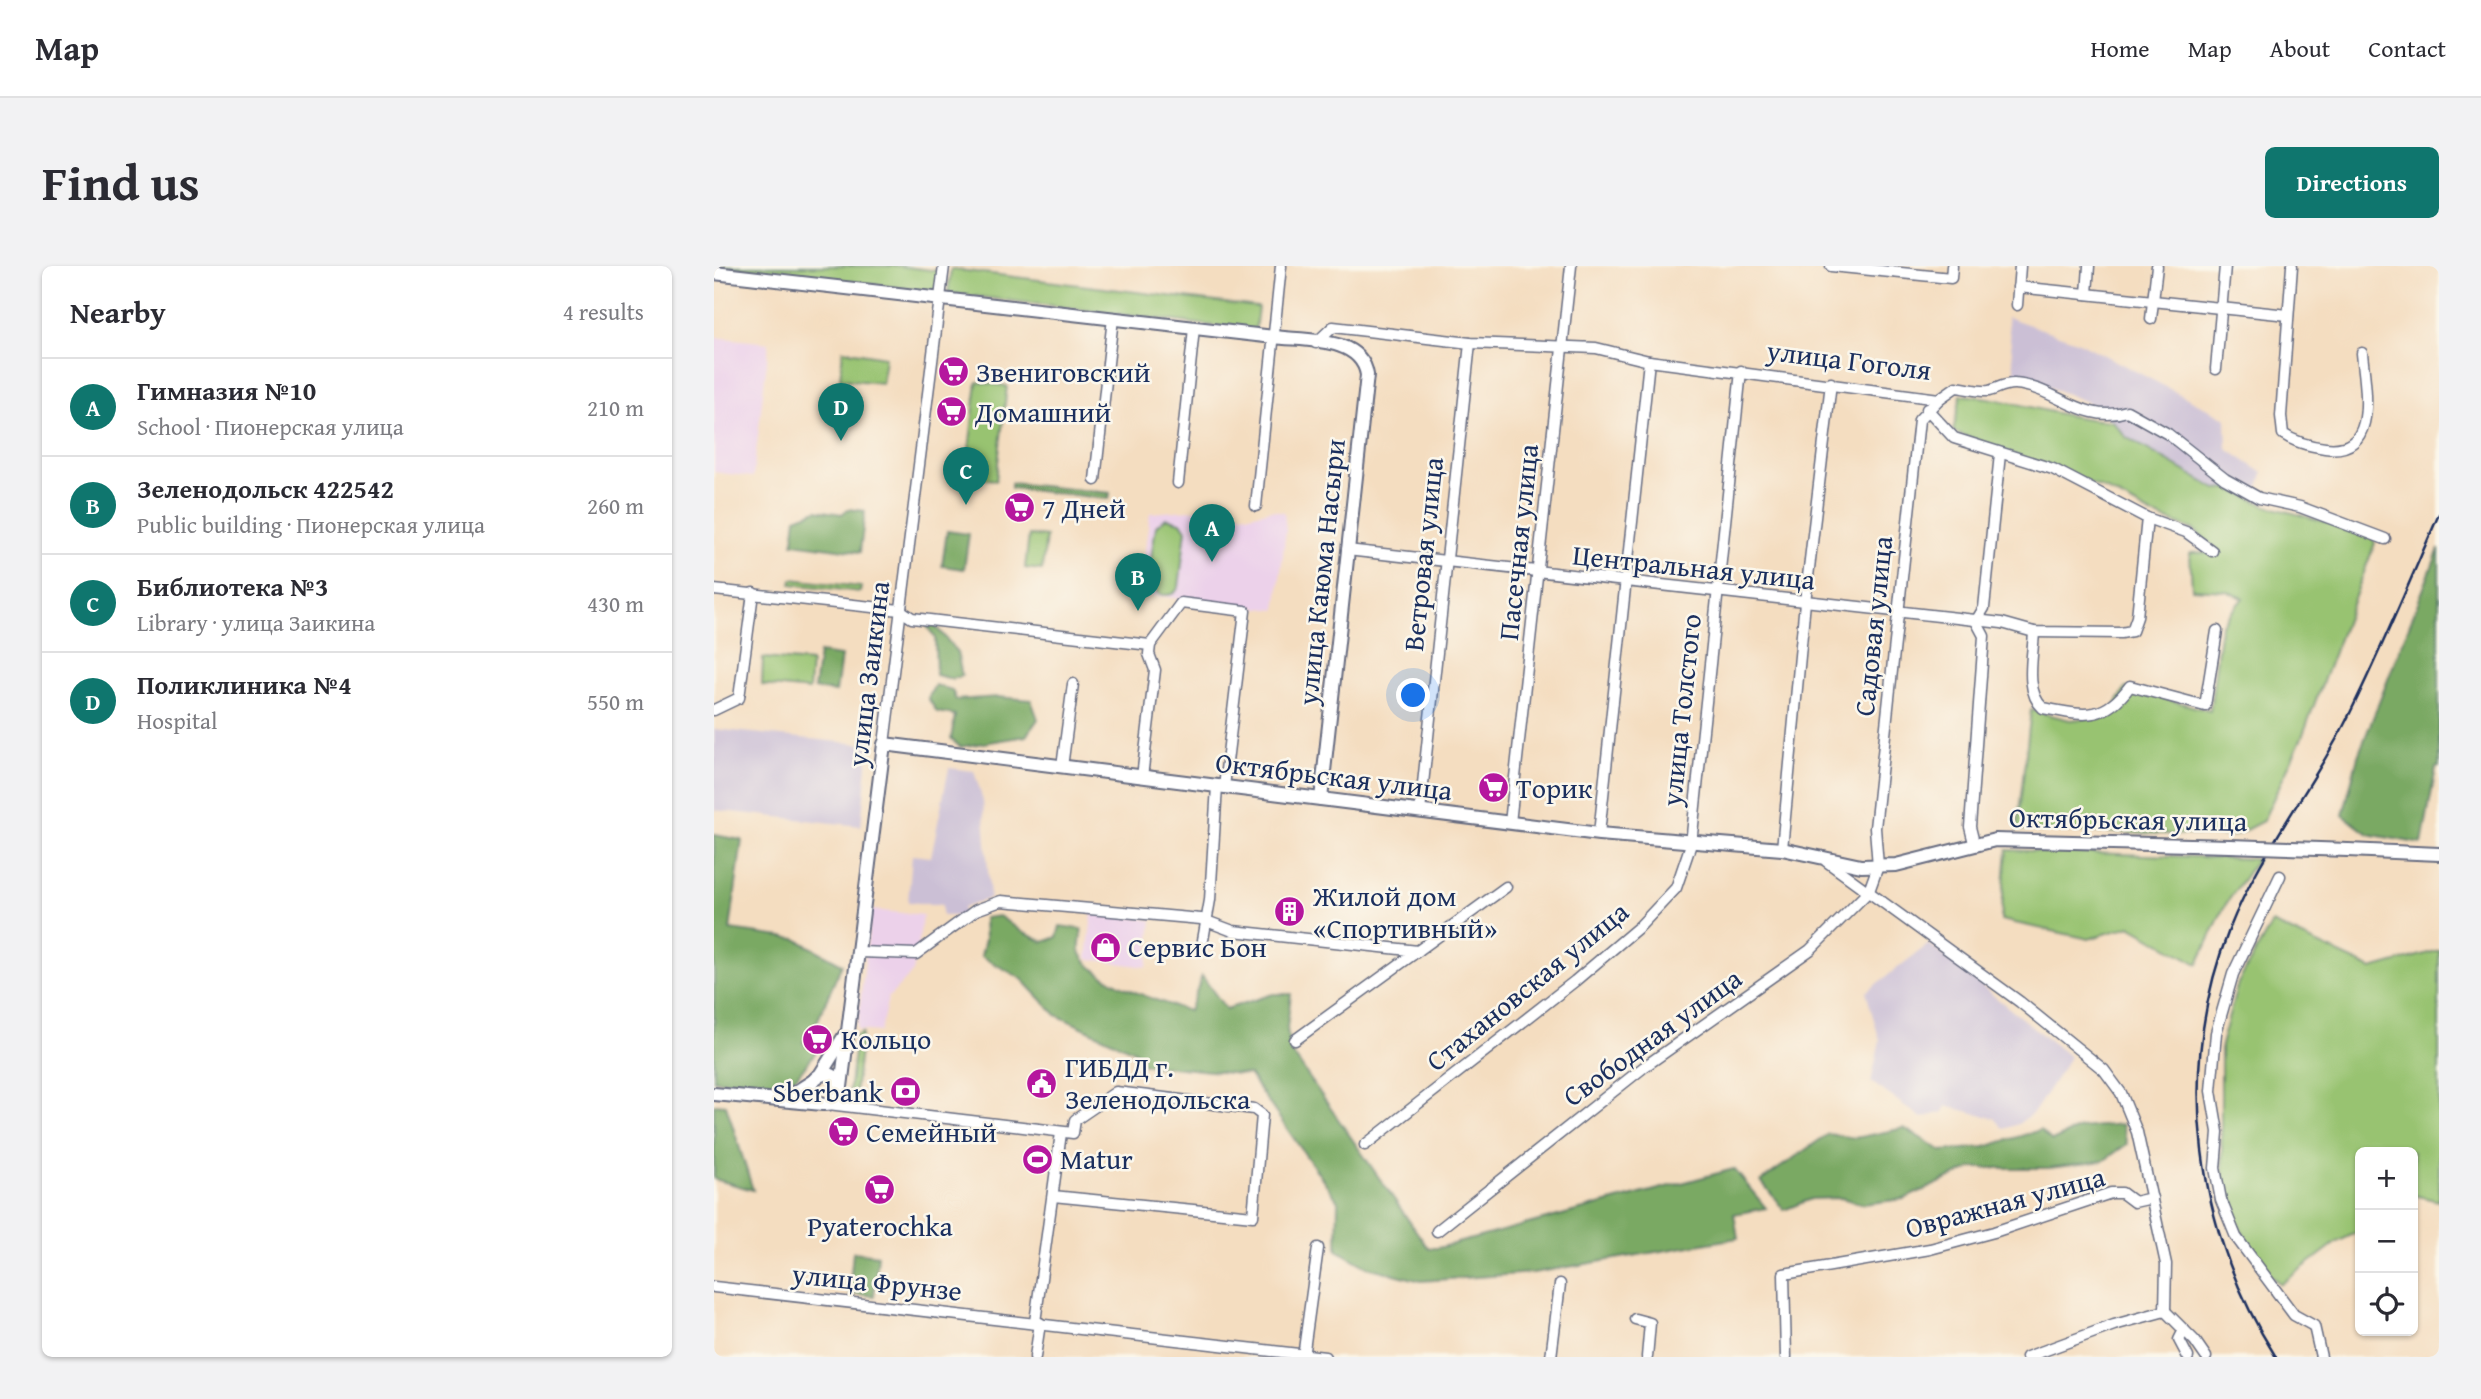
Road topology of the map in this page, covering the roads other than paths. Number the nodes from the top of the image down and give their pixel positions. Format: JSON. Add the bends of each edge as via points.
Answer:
{"nodes":[{"id":1,"x":944,"y":266,"type":"edge"},
{"id":2,"x":1280,"y":266,"type":"edge"},
{"id":3,"x":1571,"y":266,"type":"edge"},
{"id":4,"x":1831,"y":266,"type":"edge"},
{"id":5,"x":1952,"y":266,"type":"edge"},
{"id":6,"x":2020,"y":266,"type":"edge"},
{"id":7,"x":2089,"y":266,"type":"edge"},
{"id":8,"x":2157,"y":266,"type":"edge"},
{"id":9,"x":2225,"y":266,"type":"edge"},
{"id":10,"x":2292,"y":266,"type":"edge"},
{"id":11,"x":714,"y":272,"type":"edge"},
{"id":12,"x":2018,"y":287,"type":"junction"},
{"id":13,"x":2087,"y":294,"type":"junction"},
{"id":14,"x":938,"y":298,"type":"junction"},
{"id":15,"x":2154,"y":301,"type":"junction"},
{"id":16,"x":2017,"y":305,"type":"dead end"},
{"id":17,"x":2221,"y":308,"type":"junction"},
{"id":18,"x":2288,"y":315,"type":"junction"},
{"id":19,"x":1113,"y":318,"type":"junction"},
{"id":20,"x":2151,"y":319,"type":"dead end"},
{"id":21,"x":1195,"y":328,"type":"junction"},
{"id":22,"x":1274,"y":337,"type":"junction"},
{"id":23,"x":1316,"y":343,"type":"junction"},
{"id":24,"x":1470,"y":343,"type":"junction"},
{"id":25,"x":1562,"y":347,"type":"junction"},
{"id":26,"x":2362,"y":353,"type":"dead end"},
{"id":27,"x":1648,"y":361,"type":"junction"},
{"id":28,"x":2216,"y":369,"type":"dead end"},
{"id":29,"x":1741,"y":371,"type":"junction"},
{"id":30,"x":1831,"y":383,"type":"junction"},
{"id":31,"x":1938,"y":399,"type":"junction"},
{"id":32,"x":1927,"y":409,"type":"junction"},
{"id":33,"x":2000,"y":454,"type":"junction"},
{"id":34,"x":1095,"y":480,"type":"dead end"},
{"id":35,"x":1178,"y":483,"type":"dead end"},
{"id":36,"x":1256,"y":506,"type":"dead end"},
{"id":37,"x":2147,"y":518,"type":"junction"},
{"id":38,"x":2385,"y":538,"type":"dead end"},
{"id":39,"x":1347,"y":551,"type":"junction"},
{"id":40,"x":2212,"y":551,"type":"dead end"},
{"id":41,"x":1444,"y":563,"type":"junction"},
{"id":42,"x":1537,"y":573,"type":"junction"},
{"id":43,"x":1624,"y":582,"type":"junction"},
{"id":44,"x":714,"y":590,"type":"edge"},
{"id":45,"x":1716,"y":592,"type":"junction"},
{"id":46,"x":753,"y":593,"type":"junction"},
{"id":47,"x":1805,"y":602,"type":"junction"},
{"id":48,"x":900,"y":610,"type":"junction"},
{"id":49,"x":1896,"y":612,"type":"junction"},
{"id":50,"x":1976,"y":621,"type":"junction"},
{"id":51,"x":2217,"y":631,"type":"dead end"},
{"id":52,"x":2034,"y":632,"type":"junction"},
{"id":53,"x":1150,"y":645,"type":"junction"},
{"id":54,"x":1073,"y":684,"type":"dead end"},
{"id":55,"x":714,"y":710,"type":"edge"},
{"id":56,"x":884,"y":744,"type":"junction"},
{"id":57,"x":1062,"y":767,"type":"junction"},
{"id":58,"x":1142,"y":777,"type":"junction"},
{"id":59,"x":1221,"y":787,"type":"junction"},
{"id":60,"x":1321,"y":799,"type":"junction"},
{"id":61,"x":1420,"y":812,"type":"junction"},
{"id":62,"x":1510,"y":823,"type":"junction"},
{"id":63,"x":1599,"y":834,"type":"junction"},
{"id":64,"x":1691,"y":844,"type":"junction"},
{"id":65,"x":1973,"y":844,"type":"junction"},
{"id":66,"x":1782,"y":849,"type":"junction"},
{"id":67,"x":2439,"y":854,"type":"edge"},
{"id":68,"x":1819,"y":857,"type":"junction"},
{"id":69,"x":1878,"y":866,"type":"junction"},
{"id":70,"x":2280,"y":876,"type":"dead end"},
{"id":71,"x":1506,"y":887,"type":"dead end"},
{"id":72,"x":1869,"y":891,"type":"junction"},
{"id":73,"x":1206,"y":921,"type":"junction"},
{"id":74,"x":1203,"y":940,"type":"dead end"},
{"id":75,"x":1418,"y":951,"type":"junction"},
{"id":76,"x":859,"y":952,"type":"junction"},
{"id":77,"x":849,"y":1028,"type":"junction"},
{"id":78,"x":1295,"y":1040,"type":"dead end"},
{"id":79,"x":817,"y":1078,"type":"junction"},
{"id":80,"x":841,"y":1090,"type":"junction"},
{"id":81,"x":714,"y":1094,"type":"edge"},
{"id":82,"x":771,"y":1100,"type":"junction"},
{"id":83,"x":825,"y":1104,"type":"junction"},
{"id":84,"x":850,"y":1108,"type":"junction"},
{"id":85,"x":1062,"y":1133,"type":"junction"},
{"id":86,"x":1365,"y":1145,"type":"dead end"},
{"id":87,"x":1053,"y":1196,"type":"junction"},
{"id":88,"x":2152,"y":1198,"type":"junction"},
{"id":89,"x":1437,"y":1231,"type":"dead end"},
{"id":90,"x":1318,"y":1248,"type":"dead end"},
{"id":91,"x":1560,"y":1284,"type":"dead end"},
{"id":92,"x":714,"y":1287,"type":"edge"},
{"id":93,"x":2165,"y":1311,"type":"junction"},
{"id":94,"x":1635,"y":1319,"type":"dead end"},
{"id":95,"x":1038,"y":1323,"type":"junction"},
{"id":96,"x":2184,"y":1330,"type":"junction"},
{"id":97,"x":1303,"y":1356,"type":"edge"},
{"id":98,"x":1035,"y":1357,"type":"edge"},
{"id":99,"x":1325,"y":1357,"type":"edge"},
{"id":100,"x":1551,"y":1357,"type":"edge"},
{"id":101,"x":1647,"y":1357,"type":"edge"},
{"id":102,"x":1786,"y":1357,"type":"edge"},
{"id":103,"x":2027,"y":1357,"type":"edge"},
{"id":104,"x":2188,"y":1357,"type":"edge"},
{"id":105,"x":2206,"y":1357,"type":"edge"},
{"id":106,"x":2321,"y":1357,"type":"edge"}],
"edges":[{"from":1,"to":14,"type":"street","name":"улица Заикина"},
{"from":2,"to":22,"type":"street"},
{"from":3,"to":25,"type":"street","name":"Пасечная улица"},
{"from":4,"to":5,"type":"street","via":[[1951,278]]},
{"from":6,"to":12,"type":"street"},
{"from":7,"to":13,"type":"street"},
{"from":8,"to":15,"type":"street"},
{"from":9,"to":17,"type":"street"},
{"from":10,"to":18,"type":"street"},
{"from":11,"to":14,"type":"main road"},
{"from":12,"to":13,"type":"street"},
{"from":12,"to":16,"type":"street"},
{"from":13,"to":15,"type":"street"},
{"from":14,"to":19,"type":"main road"},
{"from":14,"to":48,"type":"street","name":"улица Заикина"},
{"from":15,"to":17,"type":"street"},
{"from":15,"to":20,"type":"street"},
{"from":17,"to":18,"type":"street"},
{"from":17,"to":28,"type":"street"},
{"from":18,"to":26,"type":"street","via":[[2281,416],[2283,435],[2292,441],[2334,449],[2346,448],[2356,440],[2366,420]]},
{"from":19,"to":21,"type":"main road"},
{"from":19,"to":34,"type":"street"},
{"from":21,"to":22,"type":"main road"},
{"from":21,"to":35,"type":"street"},
{"from":22,"to":23,"type":"main road"},
{"from":22,"to":36,"type":"street"},
{"from":23,"to":24,"type":"street","name":"улица Гоголя","via":[[1334,327]]},
{"from":23,"to":39,"type":"main road","name":"улица Каюма Насыри","via":[[1358,353],[1367,375]]},
{"from":24,"to":25,"type":"street","name":"улица Гоголя"},
{"from":24,"to":41,"type":"street","name":"Ветровая улица"},
{"from":25,"to":27,"type":"street","name":"улица Гоголя","via":[[1596,348]]},
{"from":25,"to":42,"type":"street","name":"Пасечная улица"},
{"from":27,"to":29,"type":"street","name":"улица Гоголя"},
{"from":27,"to":43,"type":"street"},
{"from":29,"to":30,"type":"street","name":"улица Гоголя"},
{"from":29,"to":45,"type":"street","name":"улица Толстого"},
{"from":30,"to":31,"type":"street","name":"улица Гоголя"},
{"from":30,"to":47,"type":"street"},
{"from":31,"to":32,"type":"street","name":"Садовая улица"},
{"from":31,"to":38,"type":"street","name":"улица Гоголя","via":[[1956,387],[1988,391],[2015,384],[2056,397],[2071,407],[2114,416],[2127,411],[2168,434],[2225,480],[2259,498],[2300,507]]},
{"from":32,"to":33,"type":"street","via":[[1954,438]]},
{"from":32,"to":49,"type":"street","name":"Садовая улица","via":[[1919,420]]},
{"from":33,"to":37,"type":"street","via":[[2053,469]]},
{"from":33,"to":50,"type":"street","via":[[1984,608]]},
{"from":37,"to":40,"type":"street","via":[[2186,532]]},
{"from":37,"to":52,"type":"street","name":"Центральная улица","via":[[2140,599],[2132,631]]},
{"from":39,"to":41,"type":"street","name":"Центральная улица"},
{"from":39,"to":60,"type":"main road","name":"улица Каюма Насыри"},
{"from":41,"to":42,"type":"street","name":"Центральная улица"},
{"from":41,"to":61,"type":"street","name":"Ветровая улица"},
{"from":42,"to":43,"type":"street","name":"Центральная улица"},
{"from":42,"to":62,"type":"street","name":"Пасечная улица"},
{"from":43,"to":45,"type":"street","name":"Центральная улица"},
{"from":43,"to":63,"type":"street"},
{"from":44,"to":46,"type":"street"},
{"from":45,"to":47,"type":"street","name":"Центральная улица"},
{"from":45,"to":64,"type":"street","name":"улица Толстого"},
{"from":46,"to":48,"type":"street"},
{"from":46,"to":55,"type":"street","via":[[739,698]]},
{"from":47,"to":49,"type":"street","name":"Центральная улица"},
{"from":47,"to":66,"type":"street"},
{"from":48,"to":53,"type":"street","via":[[912,618]]},
{"from":48,"to":56,"type":"street","name":"улица Заикина"},
{"from":49,"to":50,"type":"street","name":"Центральная улица"},
{"from":49,"to":69,"type":"street","name":"Садовая улица","via":[[1875,828]]},
{"from":50,"to":52,"type":"street","name":"Центральная улица"},
{"from":50,"to":65,"type":"street","via":[[1984,636],[1970,827]]},
{"from":51,"to":52,"type":"street","via":[[2205,706],[2130,686],[2110,708],[2089,716],[2043,708],[2038,703],[2032,682]]},
{"from":53,"to":58,"type":"street","via":[[1155,670]]},
{"from":53,"to":59,"type":"street","via":[[1181,603],[1245,611]]},
{"from":54,"to":57,"type":"street"},
{"from":56,"to":57,"type":"main road","name":"Октябрьская улица"},
{"from":56,"to":76,"type":"main road","name":"улица Заикина"},
{"from":57,"to":58,"type":"main road","name":"Октябрьская улица"},
{"from":58,"to":59,"type":"main road","name":"Октябрьская улица"},
{"from":59,"to":60,"type":"main road","name":"Октябрьская улица"},
{"from":59,"to":73,"type":"street"},
{"from":60,"to":61,"type":"main road","name":"Октябрьская улица"},
{"from":61,"to":62,"type":"main road","name":"Октябрьская улица"},
{"from":62,"to":63,"type":"main road","name":"Октябрьская улица"},
{"from":63,"to":64,"type":"main road","name":"Октябрьская улица"},
{"from":64,"to":66,"type":"main road","name":"Октябрьская улица"},
{"from":64,"to":86,"type":"street","name":"Стахановская улица","via":[[1676,888],[1640,926]]},
{"from":65,"to":67,"type":"main road","name":"Октябрьская улица","bridge":true,"via":[[2017,839]]},
{"from":65,"to":69,"type":"main road","name":"Октябрьская улица"},
{"from":66,"to":68,"type":"main road","name":"Октябрьская улица"},
{"from":68,"to":69,"type":"main road","name":"Октябрьская улица"},
{"from":68,"to":72,"type":"street","name":"Октябрьская улица"},
{"from":69,"to":72,"type":"street","name":"Свободная улица"},
{"from":70,"to":106,"type":"street","via":[[2234,974],[2216,1033],[2211,1091],[2218,1132],[2215,1168],[2221,1200],[2236,1237],[2294,1315],[2314,1325]]},
{"from":71,"to":75,"type":"street"},
{"from":72,"to":88,"type":"street","name":"Октябрьская улица","via":[[2104,1070],[2130,1112]]},
{"from":72,"to":89,"type":"street","name":"Свободная улица","via":[[1810,950],[1644,1068]]},
{"from":73,"to":74,"type":"street"},
{"from":73,"to":75,"type":"street","via":[[1233,931]]},
{"from":73,"to":76,"type":"street","via":[[1001,901],[976,910],[916,954]]},
{"from":75,"to":78,"type":"street"},
{"from":76,"to":77,"type":"main road","name":"улица Заикина"},
{"from":77,"to":79,"type":"main road"},
{"from":77,"to":80,"type":"main road","name":"улица Заикина"},
{"from":79,"to":80,"type":"main road","via":[[833,1076]]},
{"from":79,"to":82,"type":"main road","via":[[791,1095]]},
{"from":79,"to":83,"type":"main road","via":[[812,1095]]},
{"from":80,"to":83,"type":"main road","via":[[836,1100]]},
{"from":80,"to":84,"type":"street"},
{"from":81,"to":82,"type":"main road"},
{"from":82,"to":83,"type":"main road"},
{"from":83,"to":84,"type":"street"},
{"from":84,"to":85,"type":"street"},
{"from":85,"to":87,"type":"street"},
{"from":85,"to":87,"type":"street","via":[[1073,1133],[1075,1120],[1116,1092],[1254,1109],[1264,1121],[1253,1216]]},
{"from":87,"to":95,"type":"street"},
{"from":88,"to":93,"type":"street","name":"Октябрьская улица","via":[[2168,1276]]},
{"from":88,"to":102,"type":"street","name":"Овражная улица","via":[[2134,1202],[2122,1193],[2111,1193],[1930,1249],[1784,1274]]},
{"from":90,"to":97,"type":"street"},
{"from":91,"to":100,"type":"street"},
{"from":92,"to":95,"type":"street","name":"улица Фрунзе"},
{"from":93,"to":96,"type":"street"},
{"from":93,"to":103,"type":"street"},
{"from":94,"to":101,"type":"street","via":[[1650,1323]]},
{"from":95,"to":97,"type":"street","name":"улица Фрунзе"},
{"from":95,"to":98,"type":"street"},
{"from":96,"to":104,"type":"street","via":[[2179,1340]]},
{"from":96,"to":105,"type":"street"},
{"from":97,"to":99,"type":"street","name":"улица Фрунзе"}]}
